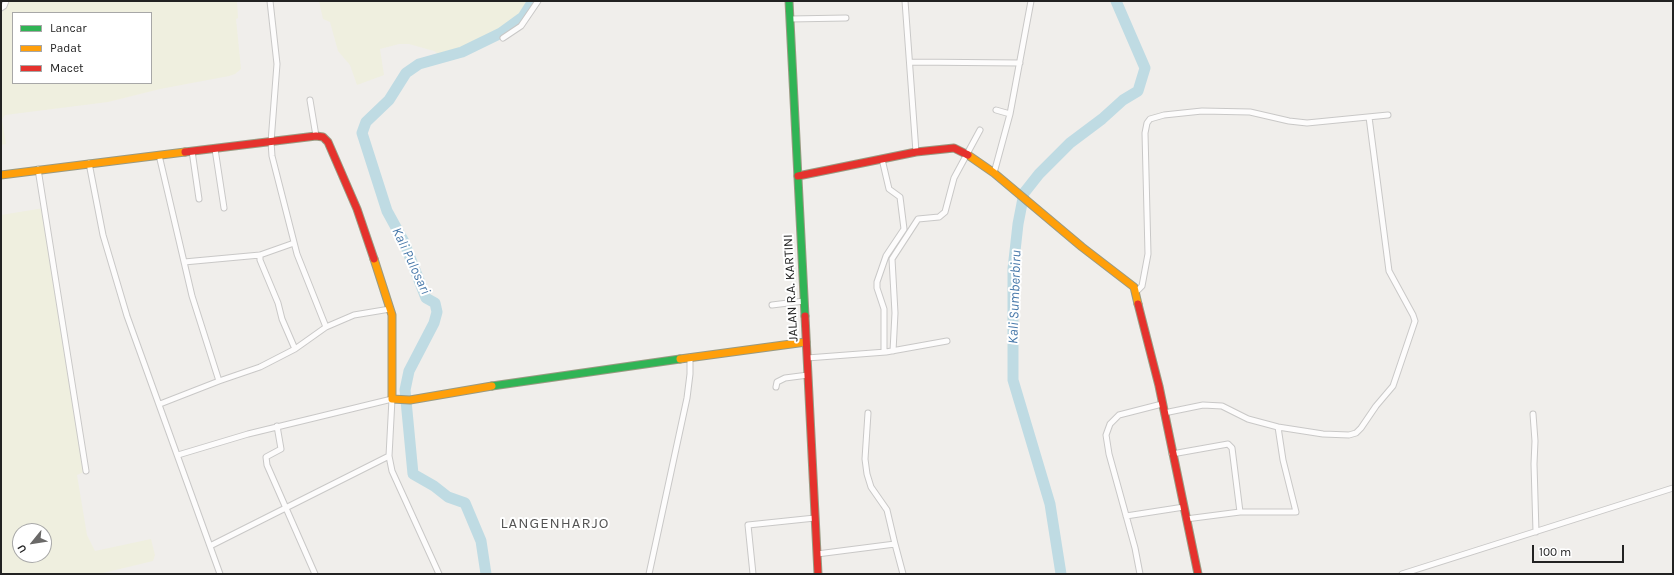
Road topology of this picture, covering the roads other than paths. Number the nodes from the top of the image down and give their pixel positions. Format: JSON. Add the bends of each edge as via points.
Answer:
{"nodes":[{"id":1,"x":6,"y":1,"type":"edge"},
{"id":2,"x":270,"y":1,"type":"edge"},
{"id":3,"x":538,"y":1,"type":"edge"},
{"id":4,"x":789,"y":1,"type":"edge"},
{"id":5,"x":905,"y":1,"type":"edge"},
{"id":6,"x":1031,"y":1,"type":"edge"},
{"id":7,"x":1,"y":8,"type":"edge"},
{"id":8,"x":846,"y":18,"type":"dead end"},
{"id":9,"x":790,"y":19,"type":"junction"},
{"id":10,"x":503,"y":38,"type":"dead end"},
{"id":11,"x":910,"y":62,"type":"junction"},
{"id":12,"x":1020,"y":63,"type":"junction"},
{"id":13,"x":310,"y":100,"type":"dead end"},
{"id":14,"x":996,"y":110,"type":"dead end"},
{"id":15,"x":1008,"y":113,"type":"junction"},
{"id":16,"x":1388,"y":115,"type":"dead end"},
{"id":17,"x":1369,"y":118,"type":"junction"},
{"id":18,"x":980,"y":130,"type":"dead end"},
{"id":19,"x":316,"y":136,"type":"junction"},
{"id":20,"x":271,"y":142,"type":"junction"},
{"id":21,"x":215,"y":149,"type":"junction"},
{"id":22,"x":192,"y":151,"type":"junction"},
{"id":23,"x":916,"y":152,"type":"junction"},
{"id":24,"x":965,"y":152,"type":"junction"},
{"id":25,"x":160,"y":155,"type":"junction"},
{"id":26,"x":882,"y":159,"type":"junction"},
{"id":27,"x":89,"y":163,"type":"junction"},
{"id":28,"x":38,"y":169,"type":"junction"},
{"id":29,"x":994,"y":173,"type":"junction"},
{"id":30,"x":1,"y":175,"type":"edge"},
{"id":31,"x":798,"y":176,"type":"junction"},
{"id":32,"x":199,"y":199,"type":"dead end"},
{"id":33,"x":224,"y":208,"type":"dead end"},
{"id":34,"x":294,"y":243,"type":"junction"},
{"id":35,"x":260,"y":255,"type":"junction"},
{"id":36,"x":886,"y":256,"type":"junction"},
{"id":37,"x":892,"y":259,"type":"junction"},
{"id":38,"x":184,"y":262,"type":"junction"},
{"id":39,"x":1136,"y":292,"type":"junction"},
{"id":40,"x":804,"y":301,"type":"junction"},
{"id":41,"x":772,"y":305,"type":"dead end"},
{"id":42,"x":390,"y":309,"type":"junction"},
{"id":43,"x":326,"y":327,"type":"junction"},
{"id":44,"x":947,"y":341,"type":"dead end"},
{"id":45,"x":806,"y":342,"type":"junction"},
{"id":46,"x":295,"y":349,"type":"junction"},
{"id":47,"x":888,"y":352,"type":"junction"},
{"id":48,"x":690,"y":357,"type":"junction"},
{"id":49,"x":807,"y":358,"type":"junction"},
{"id":50,"x":808,"y":375,"type":"junction"},
{"id":51,"x":219,"y":381,"type":"junction"},
{"id":52,"x":776,"y":387,"type":"dead end"},
{"id":53,"x":392,"y":399,"type":"junction"},
{"id":54,"x":160,"y":404,"type":"junction"},
{"id":55,"x":1162,"y":404,"type":"junction"},
{"id":56,"x":868,"y":413,"type":"dead end"},
{"id":57,"x":1164,"y":413,"type":"junction"},
{"id":58,"x":1533,"y":414,"type":"dead end"},
{"id":59,"x":277,"y":426,"type":"junction"},
{"id":60,"x":1278,"y":427,"type":"junction"},
{"id":61,"x":1172,"y":454,"type":"junction"},
{"id":62,"x":178,"y":455,"type":"junction"},
{"id":63,"x":389,"y":456,"type":"junction"},
{"id":64,"x":86,"y":471,"type":"dead end"},
{"id":65,"x":1673,"y":488,"type":"edge"},
{"id":66,"x":286,"y":507,"type":"junction"},
{"id":67,"x":1184,"y":508,"type":"junction"},
{"id":68,"x":1240,"y":512,"type":"junction"},
{"id":69,"x":1126,"y":516,"type":"junction"},
{"id":70,"x":815,"y":518,"type":"junction"},
{"id":71,"x":1186,"y":519,"type":"junction"},
{"id":72,"x":1536,"y":532,"type":"junction"},
{"id":73,"x":895,"y":544,"type":"junction"},
{"id":74,"x":210,"y":546,"type":"junction"},
{"id":75,"x":817,"y":554,"type":"junction"},
{"id":76,"x":220,"y":574,"type":"edge"},
{"id":77,"x":316,"y":574,"type":"edge"},
{"id":78,"x":439,"y":574,"type":"edge"},
{"id":79,"x":649,"y":574,"type":"edge"},
{"id":80,"x":753,"y":574,"type":"edge"},
{"id":81,"x":818,"y":574,"type":"edge"},
{"id":82,"x":903,"y":574,"type":"edge"},
{"id":83,"x":1140,"y":574,"type":"edge"},
{"id":84,"x":1198,"y":574,"type":"edge"},
{"id":85,"x":1402,"y":574,"type":"edge"}],
"edges":[{"from":1,"to":7,"type":"street"},
{"from":2,"to":20,"type":"street","via":[[277,64]]},
{"from":3,"to":10,"type":"street","via":[[521,26]]},
{"from":4,"to":9,"type":"street","name":"JALAN R.A. KARTINI"},
{"from":5,"to":11,"type":"street"},
{"from":6,"to":12,"type":"street"},
{"from":8,"to":9,"type":"street"},
{"from":9,"to":31,"type":"street","name":"JALAN R.A. KARTINI"},
{"from":11,"to":12,"type":"street"},
{"from":11,"to":23,"type":"street"},
{"from":12,"to":15,"type":"street"},
{"from":13,"to":19,"type":"street"},
{"from":14,"to":15,"type":"street"},
{"from":15,"to":29,"type":"street"},
{"from":16,"to":17,"type":"street"},
{"from":17,"to":39,"type":"street","via":[[1307,123],[1250,112],[1202,111],[1164,115],[1150,120],[1145,133],[1148,254],[1142,286]]},
{"from":17,"to":60,"type":"street","via":[[1390,271],[1413,315],[1415,324],[1394,384],[1356,433],[1323,434]]},
{"from":18,"to":24,"type":"street"},
{"from":19,"to":20,"type":"street"},
{"from":19,"to":42,"type":"street","via":[[323,137],[331,149],[357,209]]},
{"from":20,"to":21,"type":"street"},
{"from":20,"to":34,"type":"street","via":[[272,156]]},
{"from":21,"to":22,"type":"street"},
{"from":21,"to":33,"type":"street"},
{"from":22,"to":25,"type":"street"},
{"from":22,"to":32,"type":"street"},
{"from":23,"to":24,"type":"street","via":[[954,148]]},
{"from":23,"to":26,"type":"street"},
{"from":24,"to":29,"type":"street"},
{"from":24,"to":37,"type":"street","via":[[954,178],[945,212],[939,217],[918,219]]},
{"from":25,"to":27,"type":"street"},
{"from":25,"to":38,"type":"street"},
{"from":26,"to":31,"type":"street"},
{"from":26,"to":36,"type":"street","via":[[889,189],[900,197],[904,229]]},
{"from":27,"to":28,"type":"street"},
{"from":27,"to":54,"type":"street","via":[[108,250],[127,316]]},
{"from":28,"to":30,"type":"street"},
{"from":28,"to":64,"type":"street"},
{"from":29,"to":39,"type":"street","via":[[1134,287]]},
{"from":31,"to":40,"type":"street","name":"JALAN R.A. KARTINI"},
{"from":34,"to":35,"type":"street"},
{"from":34,"to":43,"type":"street"},
{"from":35,"to":38,"type":"street"},
{"from":35,"to":46,"type":"street"},
{"from":36,"to":37,"type":"street"},
{"from":36,"to":47,"type":"street","via":[[877,288],[884,309]]},
{"from":37,"to":47,"type":"street","via":[[895,307]]},
{"from":38,"to":51,"type":"street"},
{"from":39,"to":55,"type":"street"},
{"from":40,"to":41,"type":"street"},
{"from":40,"to":45,"type":"street","name":"JALAN R.A. KARTINI"},
{"from":42,"to":43,"type":"street","via":[[354,315]]},
{"from":42,"to":53,"type":"street","via":[[393,321]]},
{"from":43,"to":46,"type":"street"},
{"from":44,"to":47,"type":"street"},
{"from":45,"to":48,"type":"street"},
{"from":45,"to":49,"type":"street","name":"JALAN R.A. KARTINI"},
{"from":46,"to":51,"type":"street","via":[[260,367]]},
{"from":47,"to":49,"type":"street"},
{"from":48,"to":53,"type":"street","via":[[434,394],[410,400]]},
{"from":48,"to":79,"type":"street","via":[[687,398]]},
{"from":49,"to":50,"type":"street","name":"JALAN R.A. KARTINI"},
{"from":50,"to":52,"type":"street","via":[[785,378],[777,382]]},
{"from":50,"to":70,"type":"street","name":"JALAN R.A. KARTINI"},
{"from":51,"to":54,"type":"street"},
{"from":53,"to":59,"type":"street"},
{"from":53,"to":63,"type":"street"},
{"from":54,"to":62,"type":"street"},
{"from":55,"to":57,"type":"street"},
{"from":55,"to":69,"type":"street","via":[[1119,415],[1107,431],[1106,441]]},
{"from":56,"to":73,"type":"street","via":[[865,459],[867,474],[871,487],[886,510]]},
{"from":57,"to":60,"type":"street","via":[[1203,406],[1222,406],[1248,420]]},
{"from":57,"to":61,"type":"street"},
{"from":58,"to":72,"type":"street"},
{"from":59,"to":62,"type":"street"},
{"from":59,"to":66,"type":"street","via":[[281,449],[266,457],[266,460]]},
{"from":60,"to":68,"type":"street","via":[[1296,512]]},
{"from":61,"to":67,"type":"street"},
{"from":61,"to":68,"type":"street","via":[[1228,444],[1232,448]]},
{"from":62,"to":74,"type":"street"},
{"from":63,"to":66,"type":"street"},
{"from":63,"to":78,"type":"street","via":[[392,471]]},
{"from":65,"to":72,"type":"street"},
{"from":66,"to":74,"type":"street"},
{"from":66,"to":77,"type":"street"},
{"from":67,"to":69,"type":"street"},
{"from":67,"to":71,"type":"street"},
{"from":68,"to":71,"type":"street"},
{"from":69,"to":83,"type":"street"},
{"from":70,"to":75,"type":"street","name":"JALAN R.A. KARTINI"},
{"from":70,"to":80,"type":"street","via":[[748,525]]},
{"from":71,"to":84,"type":"street"},
{"from":72,"to":85,"type":"street"},
{"from":73,"to":75,"type":"street"},
{"from":73,"to":82,"type":"street"},
{"from":74,"to":76,"type":"street"},
{"from":75,"to":81,"type":"street","name":"JALAN R.A. KARTINI"}]}
